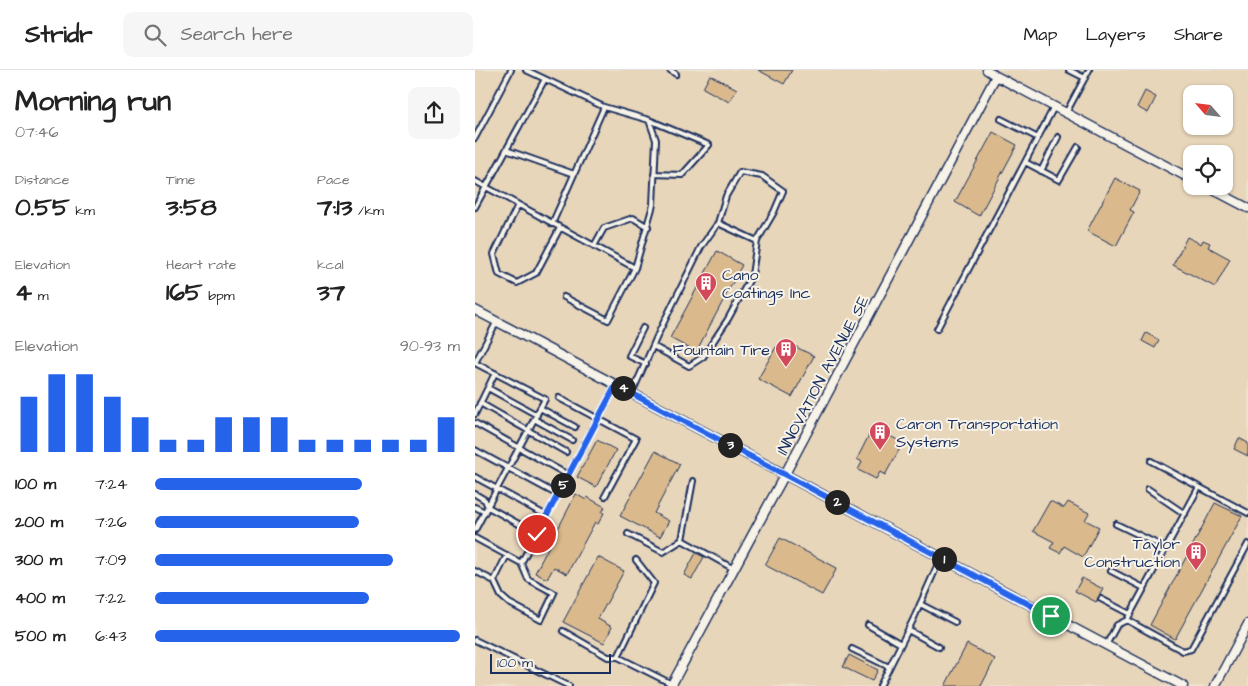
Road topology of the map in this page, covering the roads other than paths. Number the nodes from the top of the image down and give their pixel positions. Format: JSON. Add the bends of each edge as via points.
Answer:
{"nodes":[{"id":1,"x":511,"y":70,"type":"edge"},
{"id":2,"x":526,"y":70,"type":"edge"},
{"id":3,"x":670,"y":70,"type":"edge"},
{"id":4,"x":987,"y":70,"type":"edge"},
{"id":5,"x":1069,"y":70,"type":"edge"},
{"id":6,"x":1089,"y":70,"type":"edge"},
{"id":7,"x":676,"y":74,"type":"dead end"},
{"id":8,"x":995,"y":76,"type":"junction"},
{"id":9,"x":1085,"y":78,"type":"junction"},
{"id":10,"x":545,"y":79,"type":"junction"},
{"id":11,"x":604,"y":107,"type":"junction"},
{"id":12,"x":1054,"y":107,"type":"junction"},
{"id":13,"x":1066,"y":113,"type":"junction"},
{"id":14,"x":1001,"y":119,"type":"dead end"},
{"id":15,"x":649,"y":120,"type":"junction"},
{"id":16,"x":1058,"y":137,"type":"dead end"},
{"id":17,"x":475,"y":138,"type":"edge"},
{"id":18,"x":1038,"y":138,"type":"junction"},
{"id":19,"x":1077,"y":146,"type":"dead end"},
{"id":20,"x":506,"y":150,"type":"junction"},
{"id":21,"x":1025,"y":162,"type":"junction"},
{"id":22,"x":1041,"y":171,"type":"junction"},
{"id":23,"x":574,"y":174,"type":"junction"},
{"id":24,"x":654,"y":174,"type":"junction"},
{"id":25,"x":1183,"y":175,"type":"edge"},
{"id":26,"x":475,"y":181,"type":"edge"},
{"id":27,"x":485,"y":187,"type":"junction"},
{"id":28,"x":1223,"y":195,"type":"edge"},
{"id":29,"x":518,"y":205,"type":"junction"},
{"id":30,"x":475,"y":207,"type":"edge"},
{"id":31,"x":1248,"y":208,"type":"edge"},
{"id":32,"x":718,"y":223,"type":"junction"},
{"id":33,"x":552,"y":224,"type":"junction"},
{"id":34,"x":648,"y":226,"type":"junction"},
{"id":35,"x":560,"y":228,"type":"junction"},
{"id":36,"x":757,"y":241,"type":"junction"},
{"id":37,"x":594,"y":246,"type":"junction"},
{"id":38,"x":635,"y":268,"type":"junction"},
{"id":39,"x":564,"y":297,"type":"dead end"},
{"id":40,"x":475,"y":310,"type":"edge"},
{"id":41,"x":497,"y":321,"type":"junction"},
{"id":42,"x":643,"y":328,"type":"dead end"},
{"id":43,"x":937,"y":329,"type":"dead end"},
{"id":44,"x":653,"y":346,"type":"junction"},
{"id":45,"x":475,"y":363,"type":"edge"},
{"id":46,"x":646,"y":364,"type":"junction"},
{"id":47,"x":495,"y":373,"type":"junction"},
{"id":48,"x":616,"y":385,"type":"junction"},
{"id":49,"x":488,"y":388,"type":"junction"},
{"id":50,"x":632,"y":393,"type":"junction"},
{"id":51,"x":559,"y":398,"type":"dead end"},
{"id":52,"x":480,"y":404,"type":"junction"},
{"id":53,"x":540,"y":408,"type":"junction"},
{"id":54,"x":475,"y":414,"type":"edge"},
{"id":55,"x":537,"y":415,"type":"junction"},
{"id":56,"x":534,"y":420,"type":"junction"},
{"id":57,"x":598,"y":420,"type":"junction"},
{"id":58,"x":475,"y":423,"type":"edge"},
{"id":59,"x":575,"y":427,"type":"dead end"},
{"id":60,"x":528,"y":431,"type":"junction"},
{"id":61,"x":572,"y":440,"type":"dead end"},
{"id":62,"x":520,"y":446,"type":"junction"},
{"id":63,"x":475,"y":450,"type":"edge"},
{"id":64,"x":566,"y":452,"type":"dead end"},
{"id":65,"x":1151,"y":462,"type":"dead end"},
{"id":66,"x":508,"y":468,"type":"junction"},
{"id":67,"x":785,"y":474,"type":"junction"},
{"id":68,"x":568,"y":475,"type":"junction"},
{"id":69,"x":475,"y":477,"type":"edge"},
{"id":70,"x":693,"y":481,"type":"dead end"},
{"id":71,"x":1199,"y":487,"type":"junction"},
{"id":72,"x":497,"y":489,"type":"junction"},
{"id":73,"x":1148,"y":489,"type":"dead end"},
{"id":74,"x":475,"y":494,"type":"edge"},
{"id":75,"x":558,"y":495,"type":"junction"},
{"id":76,"x":605,"y":496,"type":"dead end"},
{"id":77,"x":475,"y":507,"type":"edge"},
{"id":78,"x":488,"y":507,"type":"junction"},
{"id":79,"x":485,"y":512,"type":"junction"},
{"id":80,"x":1248,"y":513,"type":"edge"},
{"id":81,"x":1185,"y":514,"type":"junction"},
{"id":82,"x":547,"y":516,"type":"junction"},
{"id":83,"x":1116,"y":524,"type":"dead end"},
{"id":84,"x":475,"y":530,"type":"edge"},
{"id":85,"x":537,"y":534,"type":"junction"},
{"id":86,"x":628,"y":534,"type":"dead end"},
{"id":87,"x":475,"y":538,"type":"edge"},
{"id":88,"x":682,"y":540,"type":"junction"},
{"id":89,"x":1248,"y":544,"type":"edge"},
{"id":90,"x":1166,"y":548,"type":"junction"},
{"id":91,"x":507,"y":555,"type":"junction"},
{"id":92,"x":941,"y":558,"type":"junction"},
{"id":93,"x":636,"y":560,"type":"dead end"},
{"id":94,"x":521,"y":563,"type":"junction"},
{"id":95,"x":734,"y":569,"type":"junction"},
{"id":96,"x":1111,"y":570,"type":"dead end"},
{"id":97,"x":475,"y":571,"type":"edge"},
{"id":98,"x":494,"y":581,"type":"junction"},
{"id":99,"x":1144,"y":588,"type":"junction"},
{"id":100,"x":1101,"y":599,"type":"dead end"},
{"id":101,"x":920,"y":604,"type":"junction"},
{"id":102,"x":1130,"y":614,"type":"junction"},
{"id":103,"x":1127,"y":620,"type":"junction"},
{"id":104,"x":955,"y":622,"type":"dead end"},
{"id":105,"x":1248,"y":624,"type":"edge"},
{"id":106,"x":868,"y":625,"type":"dead end"},
{"id":107,"x":908,"y":630,"type":"junction"},
{"id":108,"x":563,"y":631,"type":"dead end"},
{"id":109,"x":475,"y":640,"type":"edge"},
{"id":110,"x":901,"y":644,"type":"junction"},
{"id":111,"x":1106,"y":645,"type":"junction"},
{"id":112,"x":939,"y":647,"type":"dead end"},
{"id":113,"x":852,"y":649,"type":"dead end"},
{"id":114,"x":618,"y":657,"type":"junction"},
{"id":115,"x":889,"y":667,"type":"junction"},
{"id":116,"x":671,"y":685,"type":"edge"},
{"id":117,"x":569,"y":686,"type":"edge"},
{"id":118,"x":880,"y":686,"type":"edge"},
{"id":119,"x":1183,"y":686,"type":"edge"},
{"id":120,"x":1215,"y":686,"type":"edge"}],
"edges":[{"from":1,"to":17,"type":"lane"},
{"from":2,"to":10,"type":"lane"},
{"from":3,"to":7,"type":"lane"},
{"from":4,"to":8,"type":"street"},
{"from":5,"to":9,"type":"lane"},
{"from":6,"to":9,"type":"lane"},
{"from":8,"to":12,"type":"street"},
{"from":8,"to":67,"type":"street","name":"INNOVATION AVENUE SE"},
{"from":9,"to":13,"type":"lane"},
{"from":10,"to":11,"type":"lane"},
{"from":10,"to":20,"type":"lane"},
{"from":11,"to":15,"type":"lane"},
{"from":11,"to":23,"type":"lane"},
{"from":12,"to":13,"type":"street"},
{"from":12,"to":18,"type":"lane"},
{"from":13,"to":25,"type":"street"},
{"from":14,"to":18,"type":"lane"},
{"from":15,"to":24,"type":"lane","via":[[656,140]]},
{"from":15,"to":24,"type":"lane","via":[[709,145],[682,175]]},
{"from":16,"to":22,"type":"lane"},
{"from":18,"to":21,"type":"lane"},
{"from":19,"to":22,"type":"lane","via":[[1059,180]]},
{"from":20,"to":23,"type":"lane"},
{"from":20,"to":27,"type":"lane"},
{"from":21,"to":22,"type":"lane"},
{"from":21,"to":43,"type":"lane"},
{"from":23,"to":33,"type":"lane"},
{"from":24,"to":34,"type":"lane","via":[[653,205]]},
{"from":26,"to":27,"type":"lane"},
{"from":27,"to":29,"type":"lane"},
{"from":27,"to":30,"type":"lane"},
{"from":28,"to":31,"type":"street"},
{"from":29,"to":33,"type":"lane"},
{"from":29,"to":35,"type":"lane","via":[[494,254],[499,274],[517,283],[536,274]]},
{"from":32,"to":36,"type":"lane"},
{"from":32,"to":36,"type":"lane","via":[[726,196],[740,172],[762,176],[783,191]]},
{"from":32,"to":44,"type":"lane","via":[[701,247]]},
{"from":33,"to":35,"type":"lane"},
{"from":34,"to":37,"type":"lane","via":[[633,218],[619,221],[604,228]]},
{"from":34,"to":38,"type":"lane"},
{"from":35,"to":37,"type":"lane"},
{"from":36,"to":44,"type":"lane","via":[[752,274],[729,319],[703,357],[689,366]]},
{"from":37,"to":38,"type":"lane"},
{"from":38,"to":39,"type":"lane","via":[[608,320]]},
{"from":40,"to":41,"type":"street"},
{"from":41,"to":45,"type":"lane"},
{"from":41,"to":48,"type":"street"},
{"from":42,"to":46,"type":"lane","via":[[629,356]]},
{"from":44,"to":46,"type":"lane"},
{"from":45,"to":47,"type":"lane"},
{"from":46,"to":50,"type":"lane"},
{"from":47,"to":49,"type":"lane"},
{"from":47,"to":53,"type":"lane","via":[[545,399]]},
{"from":48,"to":50,"type":"street"},
{"from":48,"to":57,"type":"lane"},
{"from":49,"to":52,"type":"lane"},
{"from":49,"to":55,"type":"lane"},
{"from":50,"to":67,"type":"street"},
{"from":51,"to":57,"type":"lane"},
{"from":52,"to":54,"type":"lane"},
{"from":52,"to":60,"type":"lane"},
{"from":53,"to":55,"type":"lane"},
{"from":53,"to":59,"type":"lane"},
{"from":55,"to":56,"type":"lane"},
{"from":56,"to":60,"type":"lane"},
{"from":56,"to":61,"type":"lane"},
{"from":57,"to":68,"type":"lane"},
{"from":57,"to":76,"type":"lane","via":[[636,439]]},
{"from":58,"to":62,"type":"lane"},
{"from":60,"to":62,"type":"lane"},
{"from":60,"to":64,"type":"lane"},
{"from":62,"to":66,"type":"lane"},
{"from":62,"to":68,"type":"lane"},
{"from":63,"to":66,"type":"lane"},
{"from":65,"to":71,"type":"lane"},
{"from":66,"to":72,"type":"lane"},
{"from":66,"to":75,"type":"lane"},
{"from":67,"to":92,"type":"street"},
{"from":67,"to":95,"type":"street","name":"INNOVATION AVENUE SE"},
{"from":68,"to":75,"type":"lane"},
{"from":69,"to":72,"type":"lane"},
{"from":70,"to":88,"type":"lane"},
{"from":71,"to":80,"type":"lane"},
{"from":71,"to":81,"type":"lane"},
{"from":72,"to":78,"type":"lane"},
{"from":72,"to":82,"type":"lane"},
{"from":73,"to":81,"type":"lane"},
{"from":74,"to":78,"type":"lane","via":[[485,500]]},
{"from":75,"to":82,"type":"lane"},
{"from":77,"to":79,"type":"lane"},
{"from":78,"to":79,"type":"lane"},
{"from":78,"to":85,"type":"lane"},
{"from":79,"to":84,"type":"lane"},
{"from":81,"to":90,"type":"lane"},
{"from":82,"to":85,"type":"lane"},
{"from":83,"to":90,"type":"lane"},
{"from":85,"to":94,"type":"lane"},
{"from":86,"to":88,"type":"lane","via":[[663,552]]},
{"from":87,"to":91,"type":"lane"},
{"from":88,"to":95,"type":"lane"},
{"from":89,"to":103,"type":"lane","via":[[1191,649],[1183,651]]},
{"from":90,"to":99,"type":"lane"},
{"from":91,"to":94,"type":"lane"},
{"from":91,"to":98,"type":"lane"},
{"from":92,"to":101,"type":"lane"},
{"from":92,"to":111,"type":"street"},
{"from":93,"to":114,"type":"lane","via":[[654,584]]},
{"from":94,"to":98,"type":"lane","via":[[528,579],[554,592],[541,620],[509,603],[501,596]]},
{"from":95,"to":116,"type":"street","name":"INNOVATION AVENUE SE"},
{"from":96,"to":99,"type":"lane"},
{"from":97,"to":98,"type":"lane"},
{"from":99,"to":102,"type":"lane"},
{"from":100,"to":102,"type":"lane"},
{"from":101,"to":104,"type":"lane"},
{"from":101,"to":107,"type":"lane"},
{"from":102,"to":103,"type":"lane"},
{"from":103,"to":111,"type":"lane","via":[[1117,624]]},
{"from":105,"to":120,"type":"street"},
{"from":106,"to":110,"type":"lane"},
{"from":107,"to":110,"type":"lane"},
{"from":107,"to":112,"type":"lane"},
{"from":108,"to":114,"type":"lane","via":[[608,657]]},
{"from":109,"to":117,"type":"lane"},
{"from":110,"to":115,"type":"lane"},
{"from":111,"to":119,"type":"street"},
{"from":113,"to":115,"type":"lane"},
{"from":114,"to":116,"type":"lane"},
{"from":115,"to":118,"type":"lane"}]}
